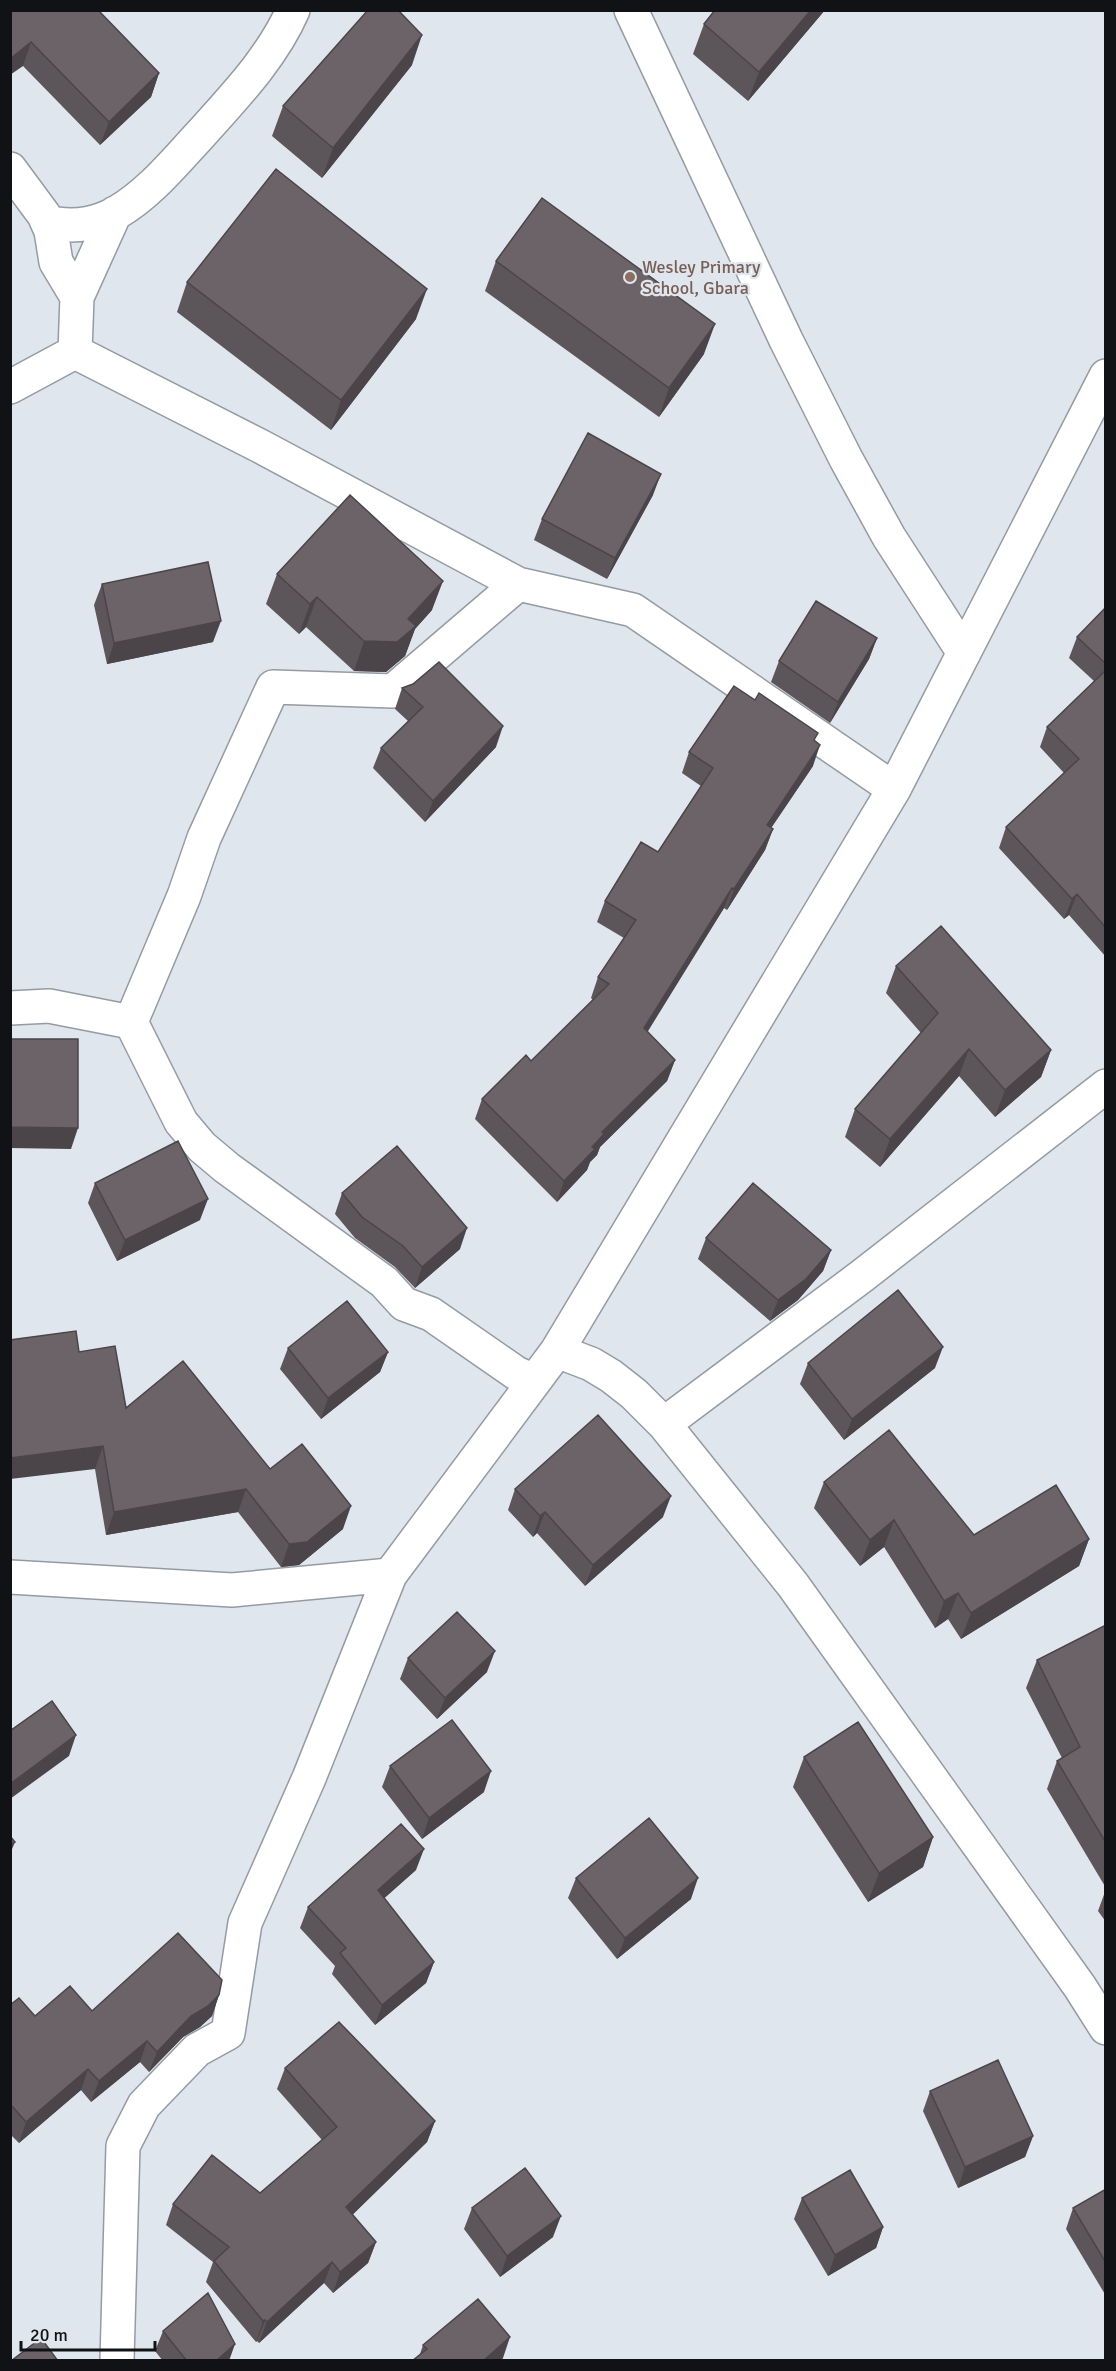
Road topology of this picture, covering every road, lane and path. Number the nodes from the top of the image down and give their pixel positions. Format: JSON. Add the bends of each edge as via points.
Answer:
{"nodes":[{"id":1,"x":293,"y":10,"type":"edge"},
{"id":2,"x":631,"y":10,"type":"edge"},
{"id":3,"x":10,"y":169,"type":"edge"},
{"id":4,"x":115,"y":213,"type":"junction"},
{"id":5,"x":51,"y":231,"type":"junction"},
{"id":6,"x":77,"y":297,"type":"junction"},
{"id":7,"x":75,"y":352,"type":"junction"},
{"id":8,"x":1106,"y":376,"type":"edge"},
{"id":9,"x":10,"y":387,"type":"edge"},
{"id":10,"x":518,"y":584,"type":"junction"},
{"id":11,"x":963,"y":653,"type":"junction"},
{"id":12,"x":894,"y":789,"type":"junction"},
{"id":13,"x":10,"y":1008,"type":"edge"},
{"id":14,"x":131,"y":1022,"type":"junction"},
{"id":15,"x":1106,"y":1086,"type":"edge"},
{"id":16,"x":557,"y":1351,"type":"junction"},
{"id":17,"x":534,"y":1381,"type":"junction"},
{"id":18,"x":664,"y":1424,"type":"junction"},
{"id":19,"x":390,"y":1575,"type":"junction"},
{"id":20,"x":10,"y":1577,"type":"edge"},
{"id":21,"x":1106,"y":2028,"type":"edge"},
{"id":22,"x":117,"y":2361,"type":"edge"}],
"edges":[{"from":1,"to":4,"type":"street","via":[[283,33],[222,111],[161,178]]},
{"from":2,"to":11,"type":"street","via":[[846,459],[889,537]]},
{"from":3,"to":5,"type":"street"},
{"from":4,"to":5,"type":"street","via":[[93,222],[58,224]]},
{"from":4,"to":6,"type":"street"},
{"from":5,"to":6,"type":"street","via":[[56,262]]},
{"from":6,"to":7,"type":"street"},
{"from":7,"to":9,"type":"street"},
{"from":7,"to":10,"type":"street"},
{"from":8,"to":11,"type":"street"},
{"from":10,"to":12,"type":"street","via":[[633,610]]},
{"from":10,"to":14,"type":"street","via":[[393,691],[273,687],[204,838]]},
{"from":11,"to":12,"type":"street"},
{"from":12,"to":16,"type":"street"},
{"from":13,"to":14,"type":"street","via":[[49,1006]]},
{"from":14,"to":17,"type":"street","via":[[182,1122],[202,1147],[384,1282],[404,1304],[431,1314],[516,1373]]},
{"from":15,"to":18,"type":"street"},
{"from":16,"to":17,"type":"street"},
{"from":16,"to":18,"type":"street","via":[[611,1376]]},
{"from":17,"to":19,"type":"street"},
{"from":18,"to":21,"type":"street","via":[[793,1585]]},
{"from":19,"to":20,"type":"street","via":[[232,1590]]},
{"from":19,"to":22,"type":"street","via":[[309,1778],[245,1923],[228,2033],[197,2050],[144,2105],[123,2146]]}]}
